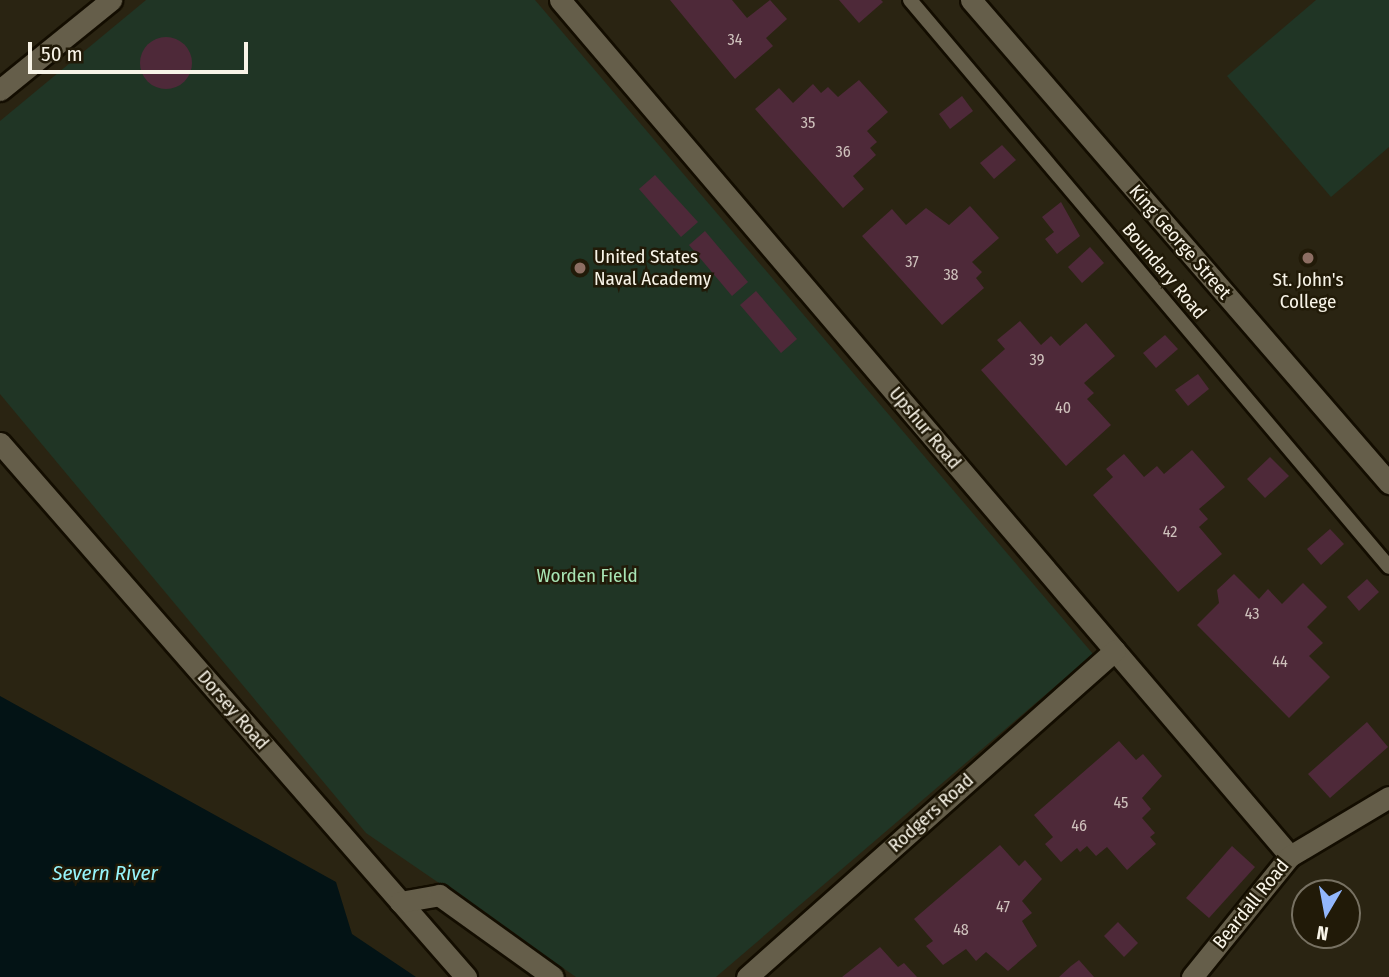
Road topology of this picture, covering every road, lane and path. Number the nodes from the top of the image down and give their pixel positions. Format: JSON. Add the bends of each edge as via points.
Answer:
{"nodes":[{"id":1,"x":111,"y":0,"type":"edge"},
{"id":2,"x":560,"y":0,"type":"edge"},
{"id":3,"x":909,"y":0,"type":"edge"},
{"id":4,"x":971,"y":0,"type":"edge"},
{"id":5,"x":0,"y":90,"type":"edge"},
{"id":6,"x":0,"y":443,"type":"edge"},
{"id":7,"x":1389,"y":484,"type":"edge"},
{"id":8,"x":1389,"y":567,"type":"edge"},
{"id":9,"x":1115,"y":650,"type":"junction"},
{"id":10,"x":1389,"y":797,"type":"edge"},
{"id":11,"x":1290,"y":856,"type":"junction"},
{"id":12,"x":400,"y":902,"type":"junction"},
{"id":13,"x":466,"y":977,"type":"edge"},
{"id":14,"x":553,"y":977,"type":"edge"},
{"id":15,"x":747,"y":977,"type":"edge"},
{"id":16,"x":1192,"y":977,"type":"edge"}],
"edges":[{"from":1,"to":5,"type":"street"},
{"from":2,"to":9,"type":"street","name":"Upshur Road"},
{"from":3,"to":8,"type":"lane","name":"Boundary Road"},
{"from":4,"to":7,"type":"street","name":"King George Street"},
{"from":6,"to":12,"type":"street","name":"Dorsey Road"},
{"from":9,"to":11,"type":"street","name":"Upshur Road"},
{"from":9,"to":15,"type":"street","name":"Rodgers Road"},
{"from":10,"to":11,"type":"street","name":"Beardall Road"},
{"from":11,"to":16,"type":"street","name":"Beardall Road"},
{"from":12,"to":13,"type":"street","name":"Dorsey Road"},
{"from":12,"to":14,"type":"street","via":[[439,895]]}]}
